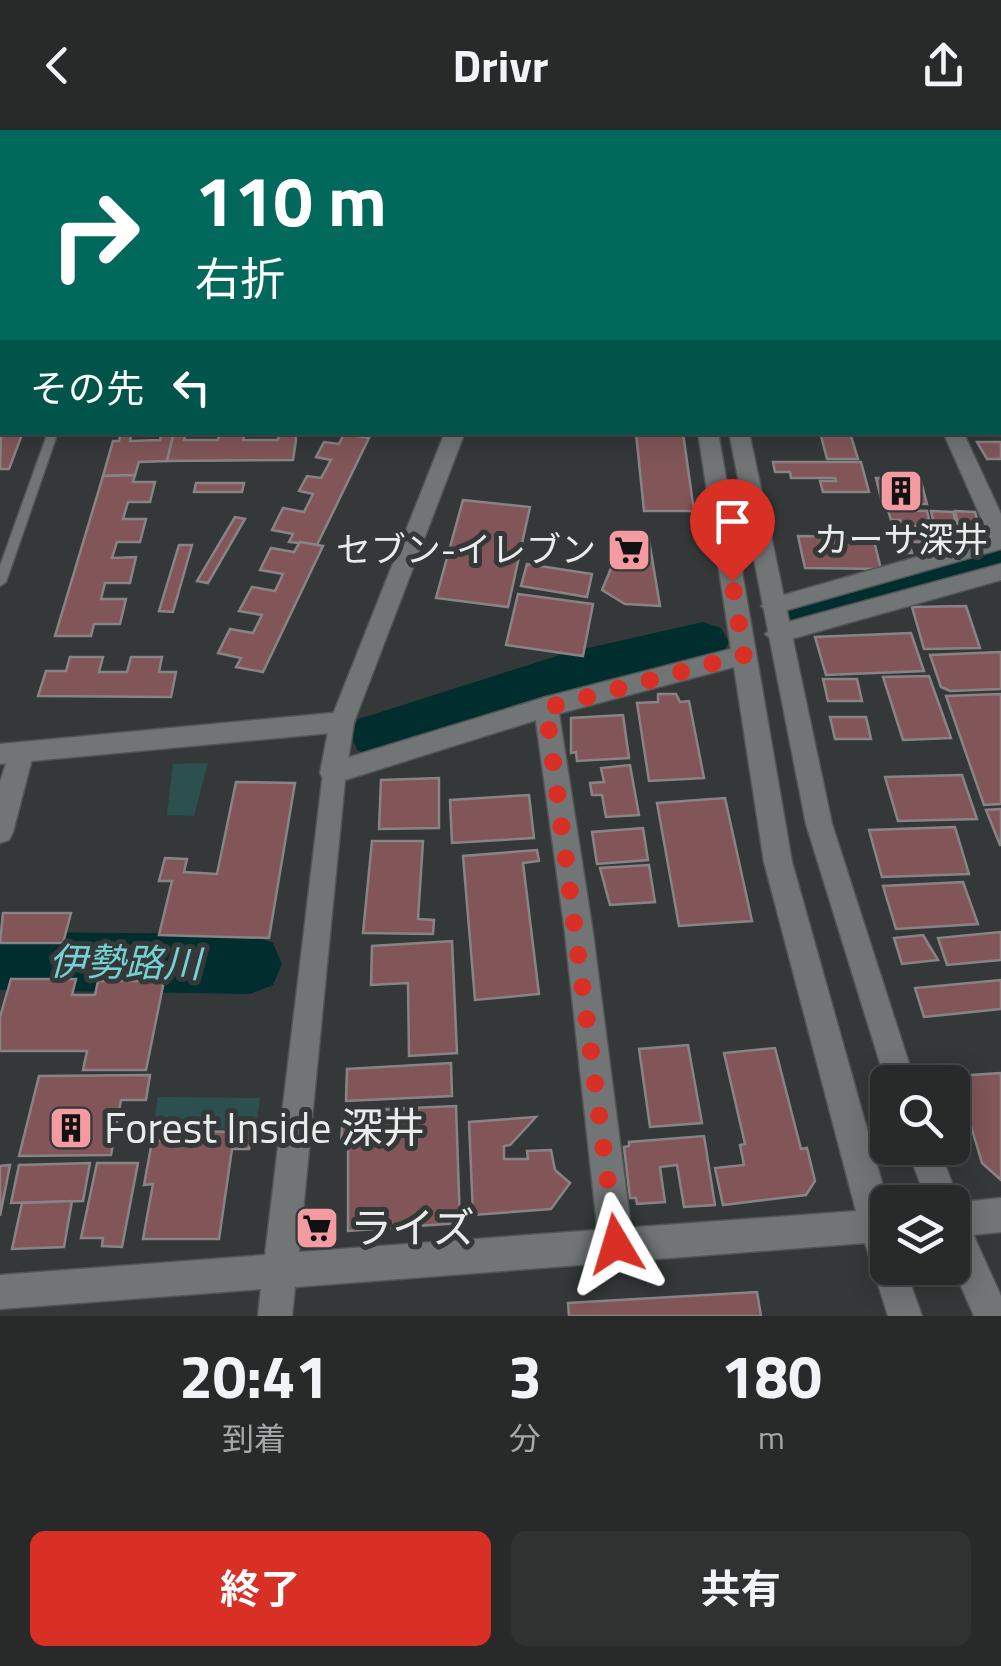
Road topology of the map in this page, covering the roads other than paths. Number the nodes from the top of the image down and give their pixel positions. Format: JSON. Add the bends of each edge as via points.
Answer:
{"nodes":[{"id":1,"x":52,"y":435,"type":"edge"},
{"id":2,"x":454,"y":435,"type":"edge"},
{"id":3,"x":708,"y":435,"type":"edge"},
{"id":4,"x":740,"y":435,"type":"edge"},
{"id":5,"x":954,"y":435,"type":"edge"},
{"id":6,"x":1001,"y":540,"type":"edge"},
{"id":7,"x":1001,"y":572,"type":"edge"},
{"id":8,"x":0,"y":582,"type":"edge"},
{"id":9,"x":773,"y":606,"type":"junction"},
{"id":10,"x":777,"y":634,"type":"junction"},
{"id":11,"x":744,"y":655,"type":"junction"},
{"id":12,"x":546,"y":708,"type":"junction"},
{"id":13,"x":342,"y":722,"type":"junction"},
{"id":14,"x":10,"y":755,"type":"edge"},
{"id":15,"x":333,"y":773,"type":"junction"},
{"id":16,"x":0,"y":832,"type":"edge"},
{"id":17,"x":895,"y":1065,"type":"edge"},
{"id":18,"x":870,"y":1215,"type":"edge"},
{"id":19,"x":1001,"y":1215,"type":"edge"},
{"id":20,"x":970,"y":1220,"type":"edge"},
{"id":21,"x":870,"y":1226,"type":"edge"},
{"id":22,"x":616,"y":1244,"type":"junction"},
{"id":23,"x":970,"y":1265,"type":"edge"},
{"id":24,"x":280,"y":1270,"type":"junction"},
{"id":25,"x":894,"y":1285,"type":"edge"},
{"id":26,"x":0,"y":1292,"type":"edge"},
{"id":27,"x":275,"y":1316,"type":"edge"},
{"id":28,"x":905,"y":1316,"type":"edge"},
{"id":29,"x":992,"y":1316,"type":"edge"}],
"edges":[{"from":1,"to":8,"type":"lane"},
{"from":2,"to":13,"type":"street"},
{"from":3,"to":11,"type":"street"},
{"from":4,"to":9,"type":"street"},
{"from":5,"to":6,"type":"street"},
{"from":6,"to":9,"type":"street"},
{"from":7,"to":10,"type":"street"},
{"from":9,"to":10,"type":"street"},
{"from":10,"to":17,"type":"street","via":[[818,824]]},
{"from":11,"to":12,"type":"street"},
{"from":11,"to":18,"type":"street","via":[[778,862]]},
{"from":12,"to":15,"type":"street"},
{"from":12,"to":22,"type":"street"},
{"from":13,"to":14,"type":"street"},
{"from":13,"to":15,"type":"street"},
{"from":14,"to":16,"type":"street"},
{"from":15,"to":24,"type":"street"},
{"from":19,"to":20,"type":"street"},
{"from":21,"to":22,"type":"street"},
{"from":22,"to":24,"type":"street"},
{"from":23,"to":29,"type":"street"},
{"from":24,"to":26,"type":"street"},
{"from":24,"to":27,"type":"street"},
{"from":25,"to":28,"type":"street"}]}
